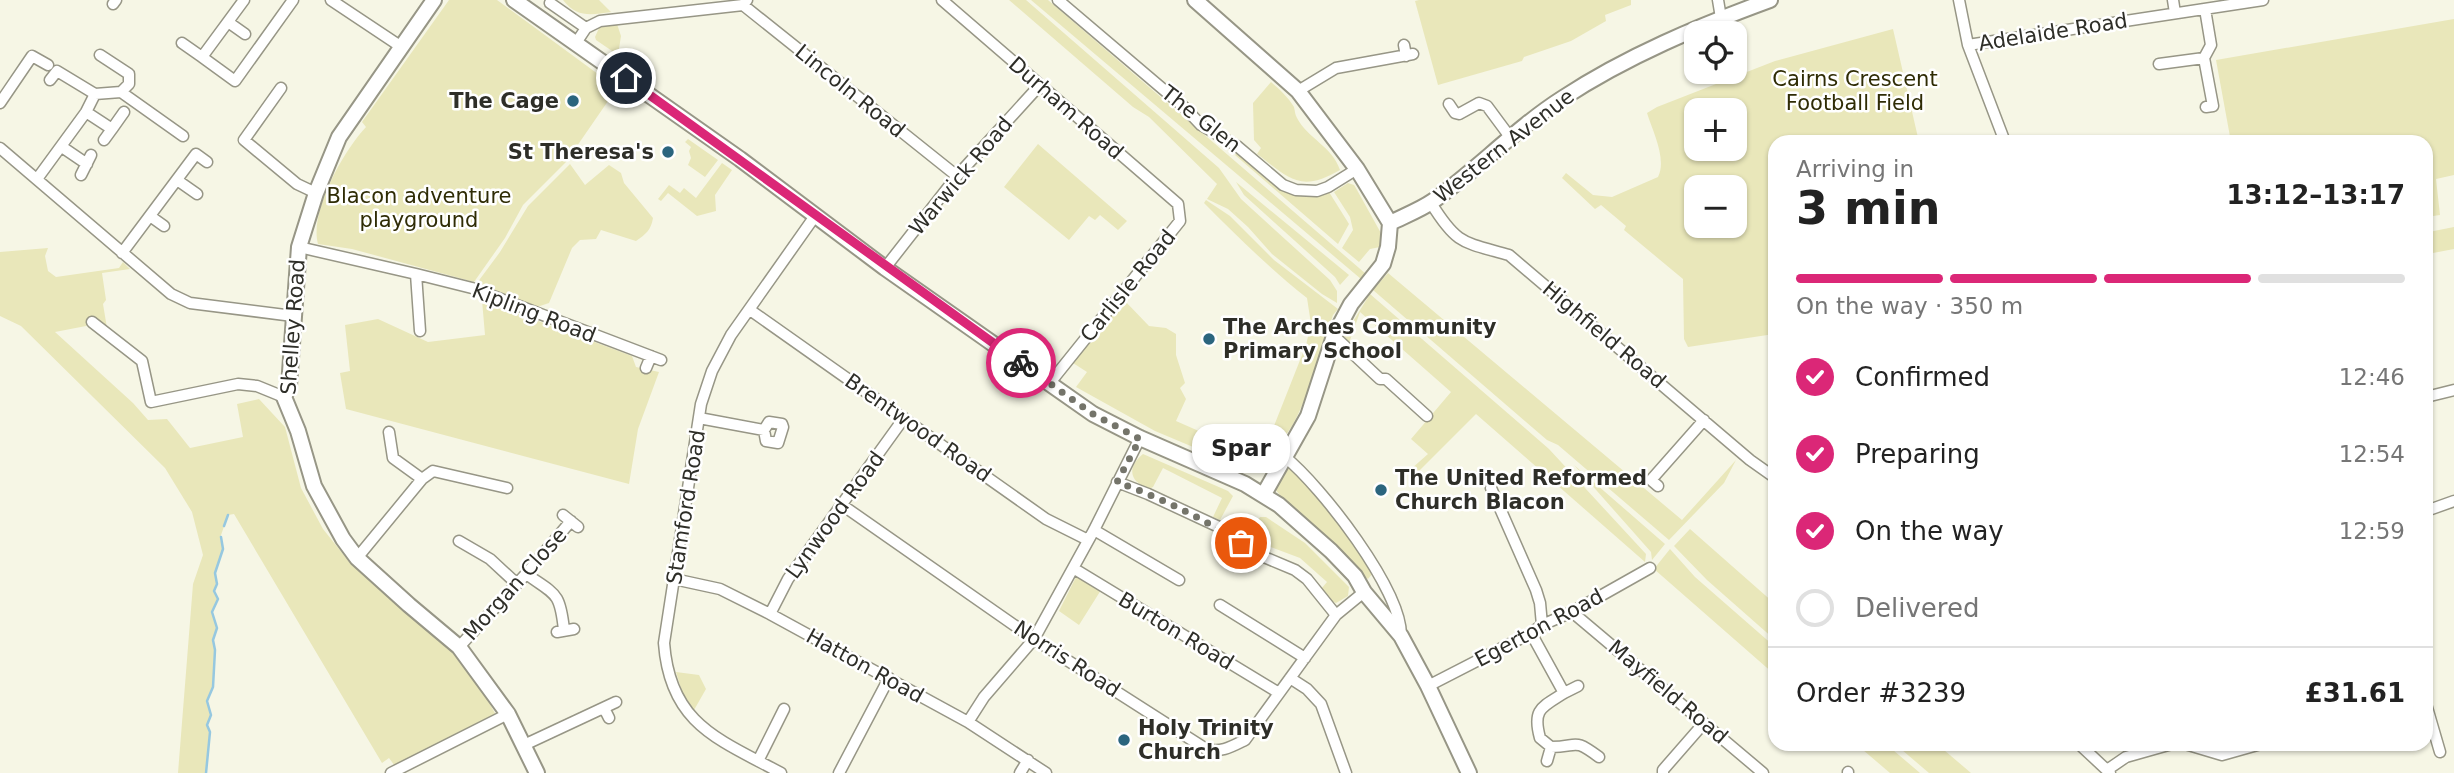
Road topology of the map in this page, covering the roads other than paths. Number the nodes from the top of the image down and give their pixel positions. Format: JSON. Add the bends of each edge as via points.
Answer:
{"nodes":[{"id":1,"x":244,"y":0,"type":"edge"},
{"id":2,"x":293,"y":0,"type":"edge"},
{"id":3,"x":331,"y":0,"type":"edge"},
{"id":4,"x":434,"y":0,"type":"edge"},
{"id":5,"x":514,"y":0,"type":"edge"},
{"id":6,"x":942,"y":0,"type":"edge"},
{"id":7,"x":1058,"y":0,"type":"edge"},
{"id":8,"x":1195,"y":0,"type":"edge"},
{"id":9,"x":1718,"y":0,"type":"edge"},
{"id":10,"x":1770,"y":0,"type":"edge"},
{"id":11,"x":1959,"y":0,"type":"edge"},
{"id":12,"x":2173,"y":0,"type":"edge"},
{"id":13,"x":2263,"y":0,"type":"edge"},
{"id":14,"x":550,"y":2,"type":"edge"},
{"id":15,"x":745,"y":3,"type":"edge"},
{"id":16,"x":2205,"y":9,"type":"junction"},
{"id":17,"x":2175,"y":13,"type":"junction"},
{"id":18,"x":540,"y":17,"type":"junction"},
{"id":19,"x":1721,"y":18,"type":"junction"},
{"id":20,"x":228,"y":22,"type":"junction"},
{"id":21,"x":586,"y":28,"type":"junction"},
{"id":22,"x":245,"y":34,"type":"dead end"},
{"id":23,"x":182,"y":43,"type":"dead end"},
{"id":24,"x":576,"y":43,"type":"junction"},
{"id":25,"x":1968,"y":45,"type":"junction"},
{"id":26,"x":400,"y":47,"type":"junction"},
{"id":27,"x":1408,"y":52,"type":"dead end"},
{"id":28,"x":202,"y":57,"type":"junction"},
{"id":29,"x":2204,"y":58,"type":"junction"},
{"id":30,"x":102,"y":59,"type":"dead end"},
{"id":31,"x":2159,"y":64,"type":"dead end"},
{"id":32,"x":48,"y":65,"type":"dead end"},
{"id":33,"x":50,"y":80,"type":"dead end"},
{"id":34,"x":1039,"y":86,"type":"junction"},
{"id":35,"x":281,"y":88,"type":"dead end"},
{"id":36,"x":1298,"y":91,"type":"junction"},
{"id":37,"x":121,"y":92,"type":"junction"},
{"id":38,"x":95,"y":94,"type":"junction"},
{"id":39,"x":0,"y":103,"type":"edge"},
{"id":40,"x":1449,"y":104,"type":"dead end"},
{"id":41,"x":2206,"y":107,"type":"dead end"},
{"id":42,"x":86,"y":112,"type":"junction"},
{"id":43,"x":124,"y":112,"type":"dead end"},
{"id":44,"x":112,"y":129,"type":"junction"},
{"id":45,"x":2002,"y":135,"type":"edge"},
{"id":46,"x":183,"y":136,"type":"dead end"},
{"id":47,"x":1510,"y":137,"type":"junction"},
{"id":48,"x":104,"y":140,"type":"dead end"},
{"id":49,"x":62,"y":147,"type":"junction"},
{"id":50,"x":0,"y":148,"type":"edge"},
{"id":51,"x":206,"y":162,"type":"dead end"},
{"id":52,"x":1357,"y":169,"type":"junction"},
{"id":53,"x":81,"y":175,"type":"dead end"},
{"id":54,"x":957,"y":176,"type":"junction"},
{"id":55,"x":37,"y":179,"type":"junction"},
{"id":56,"x":177,"y":180,"type":"junction"},
{"id":57,"x":197,"y":194,"type":"dead end"},
{"id":58,"x":316,"y":194,"type":"junction"},
{"id":59,"x":1431,"y":202,"type":"junction"},
{"id":60,"x":150,"y":216,"type":"junction"},
{"id":61,"x":815,"y":216,"type":"junction"},
{"id":62,"x":1180,"y":221,"type":"joint"},
{"id":63,"x":1390,"y":223,"type":"junction"},
{"id":64,"x":164,"y":226,"type":"dead end"},
{"id":65,"x":299,"y":247,"type":"junction"},
{"id":66,"x":122,"y":253,"type":"junction"},
{"id":67,"x":886,"y":268,"type":"junction"},
{"id":68,"x":416,"y":274,"type":"junction"},
{"id":69,"x":750,"y":310,"type":"junction"},
{"id":70,"x":293,"y":316,"type":"junction"},
{"id":71,"x":92,"y":322,"type":"dead end"},
{"id":72,"x":420,"y":331,"type":"dead end"},
{"id":73,"x":1334,"y":336,"type":"junction"},
{"id":74,"x":646,"y":368,"type":"dead end"},
{"id":75,"x":1049,"y":384,"type":"junction"},
{"id":76,"x":2454,"y":390,"type":"edge"},
{"id":77,"x":2433,"y":395,"type":"edge"},
{"id":78,"x":284,"y":397,"type":"junction"},
{"id":79,"x":1427,"y":416,"type":"dead end"},
{"id":80,"x":699,"y":418,"type":"junction"},
{"id":81,"x":904,"y":418,"type":"junction"},
{"id":82,"x":1704,"y":420,"type":"junction"},
{"id":83,"x":764,"y":430,"type":"dead end"},
{"id":84,"x":393,"y":436,"type":"dead end"},
{"id":85,"x":1140,"y":439,"type":"junction"},
{"id":86,"x":1285,"y":457,"type":"junction"},
{"id":87,"x":1768,"y":473,"type":"edge"},
{"id":88,"x":422,"y":479,"type":"junction"},
{"id":89,"x":1117,"y":482,"type":"junction"},
{"id":90,"x":1658,"y":486,"type":"dead end"},
{"id":91,"x":1491,"y":488,"type":"dead end"},
{"id":92,"x":501,"y":490,"type":"dead end"},
{"id":93,"x":1264,"y":494,"type":"junction"},
{"id":94,"x":2454,"y":501,"type":"edge"},
{"id":95,"x":842,"y":505,"type":"junction"},
{"id":96,"x":2433,"y":508,"type":"edge"},
{"id":97,"x":570,"y":521,"type":"dead end"},
{"id":98,"x":1094,"y":530,"type":"junction"},
{"id":99,"x":1088,"y":540,"type":"junction"},
{"id":100,"x":466,"y":541,"type":"dead end"},
{"id":101,"x":357,"y":558,"type":"junction"},
{"id":102,"x":1073,"y":568,"type":"junction"},
{"id":103,"x":1650,"y":568,"type":"dead end"},
{"id":104,"x":526,"y":573,"type":"junction"},
{"id":105,"x":674,"y":579,"type":"junction"},
{"id":106,"x":1179,"y":580,"type":"dead end"},
{"id":107,"x":517,"y":584,"type":"junction"},
{"id":108,"x":1364,"y":592,"type":"junction"},
{"id":109,"x":1220,"y":605,"type":"dead end"},
{"id":110,"x":1572,"y":612,"type":"junction"},
{"id":111,"x":770,"y":614,"type":"junction"},
{"id":112,"x":1336,"y":615,"type":"junction"},
{"id":113,"x":1542,"y":625,"type":"junction"},
{"id":114,"x":565,"y":630,"type":"dead end"},
{"id":115,"x":1531,"y":633,"type":"junction"},
{"id":116,"x":1401,"y":636,"type":"junction"},
{"id":117,"x":1034,"y":639,"type":"junction"},
{"id":118,"x":459,"y":647,"type":"junction"},
{"id":119,"x":1305,"y":658,"type":"junction"},
{"id":120,"x":889,"y":678,"type":"junction"},
{"id":121,"x":1290,"y":678,"type":"junction"},
{"id":122,"x":1578,"y":685,"type":"dead end"},
{"id":123,"x":1428,"y":686,"type":"junction"},
{"id":124,"x":1279,"y":693,"type":"junction"},
{"id":125,"x":1564,"y":693,"type":"junction"},
{"id":126,"x":617,"y":702,"type":"dead end"},
{"id":127,"x":784,"y":709,"type":"dead end"},
{"id":128,"x":508,"y":714,"type":"junction"},
{"id":129,"x":968,"y":722,"type":"junction"},
{"id":130,"x":1704,"y":723,"type":"junction"},
{"id":131,"x":2433,"y":728,"type":"edge"},
{"id":132,"x":524,"y":746,"type":"junction"},
{"id":133,"x":1551,"y":747,"type":"junction"},
{"id":134,"x":2087,"y":751,"type":"edge"},
{"id":135,"x":2147,"y":751,"type":"edge"},
{"id":136,"x":2209,"y":751,"type":"edge"},
{"id":137,"x":2237,"y":751,"type":"edge"},
{"id":138,"x":2440,"y":752,"type":"dead end"},
{"id":139,"x":1598,"y":758,"type":"dead end"},
{"id":140,"x":1028,"y":760,"type":"junction"},
{"id":141,"x":758,"y":761,"type":"junction"},
{"id":142,"x":1547,"y":761,"type":"dead end"},
{"id":143,"x":2109,"y":771,"type":"edge"},
{"id":144,"x":391,"y":773,"type":"edge"},
{"id":145,"x":537,"y":773,"type":"edge"},
{"id":146,"x":781,"y":773,"type":"edge"},
{"id":147,"x":839,"y":773,"type":"edge"},
{"id":148,"x":1020,"y":773,"type":"edge"},
{"id":149,"x":1046,"y":773,"type":"edge"},
{"id":150,"x":1346,"y":773,"type":"edge"},
{"id":151,"x":1469,"y":773,"type":"edge"},
{"id":152,"x":1663,"y":773,"type":"edge"},
{"id":153,"x":1763,"y":773,"type":"edge"}],
"edges":[{"from":1,"to":20,"type":"street"},
{"from":2,"to":28,"type":"street","via":[[235,80]]},
{"from":3,"to":26,"type":"street"},
{"from":4,"to":26,"type":"street","name":"Shelley Road"},
{"from":5,"to":18,"type":"street"},
{"from":6,"to":34,"type":"street","name":"Durham Road"},
{"from":7,"to":52,"type":"street","name":"The Glen","via":[[1201,125],[1237,146],[1283,185],[1317,191]]},
{"from":8,"to":36,"type":"street"},
{"from":9,"to":19,"type":"street"},
{"from":10,"to":19,"type":"street","name":"Western Avenue"},
{"from":11,"to":25,"type":"street"},
{"from":12,"to":17,"type":"street"},
{"from":13,"to":16,"type":"street","name":"Adelaide Road"},
{"from":14,"to":18,"type":"street"},
{"from":14,"to":21,"type":"street"},
{"from":15,"to":21,"type":"street","via":[[600,21]]},
{"from":15,"to":54,"type":"street","name":"Lincoln Road"},
{"from":16,"to":17,"type":"street","name":"Adelaide Road"},
{"from":16,"to":29,"type":"street","via":[[2211,46]]},
{"from":17,"to":25,"type":"street","name":"Adelaide Road"},
{"from":18,"to":24,"type":"street"},
{"from":19,"to":47,"type":"street","name":"Western Avenue","via":[[1618,65]]},
{"from":20,"to":22,"type":"street"},
{"from":20,"to":28,"type":"street"},
{"from":21,"to":24,"type":"street"},
{"from":23,"to":28,"type":"street"},
{"from":24,"to":61,"type":"street"},
{"from":25,"to":45,"type":"street"},
{"from":26,"to":58,"type":"street","name":"Shelley Road","via":[[340,137]]},
{"from":27,"to":36,"type":"street","via":[[1336,68]]},
{"from":29,"to":31,"type":"street"},
{"from":29,"to":41,"type":"street","via":[[2213,106]]},
{"from":30,"to":37,"type":"street","via":[[129,74],[129,84]]},
{"from":32,"to":39,"type":"street","via":[[32,56]]},
{"from":33,"to":38,"type":"street","via":[[57,71]]},
{"from":34,"to":54,"type":"street","name":"Warwick Road"},
{"from":34,"to":62,"type":"street","name":"Durham Road","via":[[1178,204]]},
{"from":35,"to":58,"type":"street","via":[[244,140]]},
{"from":36,"to":52,"type":"street"},
{"from":37,"to":38,"type":"street"},
{"from":37,"to":46,"type":"street","via":[[164,129]]},
{"from":38,"to":42,"type":"street"},
{"from":40,"to":47,"type":"street","via":[[1459,114],[1479,103],[1487,106]]},
{"from":42,"to":44,"type":"street"},
{"from":42,"to":49,"type":"street"},
{"from":43,"to":44,"type":"street"},
{"from":44,"to":48,"type":"street"},
{"from":47,"to":59,"type":"street","name":"Western Avenue"},
{"from":49,"to":53,"type":"street","via":[[89,159]]},
{"from":49,"to":55,"type":"street"},
{"from":50,"to":55,"type":"street"},
{"from":51,"to":56,"type":"street","via":[[197,155]]},
{"from":52,"to":63,"type":"street"},
{"from":54,"to":67,"type":"street","name":"Warwick Road"},
{"from":55,"to":66,"type":"street"},
{"from":56,"to":57,"type":"street"},
{"from":56,"to":60,"type":"street"},
{"from":58,"to":65,"type":"street","name":"Shelley Road"},
{"from":59,"to":63,"type":"street","name":"Western Avenue"},
{"from":59,"to":82,"type":"street","name":"Highfield Road","via":[[1454,235],[1509,255]]},
{"from":60,"to":64,"type":"street"},
{"from":60,"to":66,"type":"street"},
{"from":61,"to":67,"type":"street"},
{"from":61,"to":69,"type":"street","name":"Stamford Road"},
{"from":62,"to":75,"type":"street","name":"Carlisle Road"},
{"from":63,"to":73,"type":"street","via":[[1383,264],[1351,304]]},
{"from":65,"to":68,"type":"street","name":"Kipling Road"},
{"from":65,"to":70,"type":"street","name":"Shelley Road"},
{"from":66,"to":70,"type":"street","via":[[171,294],[190,303]]},
{"from":67,"to":75,"type":"street"},
{"from":68,"to":72,"type":"street"},
{"from":68,"to":74,"type":"street","name":"Kipling Road","via":[[472,288],[656,358]]},
{"from":69,"to":80,"type":"street","name":"Stamford Road","via":[[712,371]]},
{"from":69,"to":81,"type":"street","name":"Brentwood Road"},
{"from":70,"to":78,"type":"street","name":"Shelley Road","via":[[289,386]]},
{"from":71,"to":78,"type":"street","via":[[142,361],[151,402],[238,384]]},
{"from":73,"to":79,"type":"street"},
{"from":73,"to":86,"type":"street","via":[[1308,416]]},
{"from":75,"to":85,"type":"street"},
{"from":76,"to":77,"type":"street"},
{"from":78,"to":101,"type":"street","name":"Shelley Road","via":[[314,486]]},
{"from":80,"to":83,"type":"street"},
{"from":80,"to":105,"type":"street","name":"Stamford Road"},
{"from":81,"to":95,"type":"street","name":"Lynwood Road"},
{"from":81,"to":99,"type":"street","name":"Brentwood Road","via":[[1046,519]]},
{"from":82,"to":87,"type":"street","name":"Highfield Road"},
{"from":82,"to":90,"type":"street","via":[[1651,480]]},
{"from":84,"to":88,"type":"street","via":[[393,458]]},
{"from":85,"to":89,"type":"street"},
{"from":85,"to":93,"type":"street"},
{"from":86,"to":93,"type":"street"},
{"from":86,"to":116,"type":"street","via":[[1333,505],[1381,578],[1401,622]]},
{"from":88,"to":92,"type":"street","via":[[433,471]]},
{"from":88,"to":101,"type":"street"},
{"from":89,"to":98,"type":"street"},
{"from":89,"to":112,"type":"street","via":[[1219,527],[1295,570]]},
{"from":91,"to":113,"type":"street","via":[[1536,590]]},
{"from":93,"to":108,"type":"street","via":[[1331,551]]},
{"from":94,"to":96,"type":"street"},
{"from":95,"to":111,"type":"street","name":"Lynwood Road","via":[[788,579]]},
{"from":95,"to":117,"type":"street","name":"Norris Road"},
{"from":97,"to":104,"type":"street","name":"Morgan Close"},
{"from":98,"to":99,"type":"street"},
{"from":98,"to":106,"type":"street"},
{"from":99,"to":102,"type":"street"},
{"from":100,"to":107,"type":"street"},
{"from":101,"to":118,"type":"street","name":"Shelley Road"},
{"from":102,"to":117,"type":"street"},
{"from":102,"to":124,"type":"street","name":"Burton Road"},
{"from":103,"to":110,"type":"street","name":"Egerton Road"},
{"from":104,"to":107,"type":"street","name":"Morgan Close"},
{"from":104,"to":114,"type":"street","via":[[558,598]]},
{"from":105,"to":111,"type":"street","name":"Hatton Road","via":[[720,589]]},
{"from":105,"to":141,"type":"street","name":"Stamford Road","via":[[664,643],[670,682],[694,721]]},
{"from":107,"to":118,"type":"street","name":"Morgan Close"},
{"from":108,"to":112,"type":"street","name":"Norris Road"},
{"from":108,"to":116,"type":"street"},
{"from":109,"to":119,"type":"street","name":"Burton Road"},
{"from":110,"to":113,"type":"street","name":"Egerton Road"},
{"from":110,"to":130,"type":"street","name":"Mayfield Road"},
{"from":111,"to":120,"type":"street","name":"Hatton Road"},
{"from":112,"to":119,"type":"street","name":"Norris Road"},
{"from":113,"to":115,"type":"street","name":"Egerton Road"},
{"from":115,"to":123,"type":"street","name":"Egerton Road"},
{"from":115,"to":125,"type":"street"},
{"from":116,"to":123,"type":"street"},
{"from":117,"to":124,"type":"street","name":"Norris Road","via":[[1215,751],[1245,740]]},
{"from":117,"to":129,"type":"street","via":[[984,696]]},
{"from":118,"to":128,"type":"street","name":"Shelley Road"},
{"from":119,"to":121,"type":"street","name":"Norris Road"},
{"from":120,"to":129,"type":"street","name":"Hatton Road"},
{"from":120,"to":147,"type":"street"},
{"from":121,"to":124,"type":"street","name":"Norris Road"},
{"from":121,"to":150,"type":"street","via":[[1321,704]]},
{"from":122,"to":125,"type":"street"},
{"from":123,"to":151,"type":"street"},
{"from":125,"to":133,"type":"street","via":[[1536,717],[1540,738]]},
{"from":126,"to":132,"type":"street","via":[[606,713]]},
{"from":127,"to":141,"type":"street"},
{"from":128,"to":132,"type":"street","name":"Shelley Road"},
{"from":128,"to":144,"type":"street"},
{"from":129,"to":140,"type":"street","name":"Hatton Road"},
{"from":130,"to":152,"type":"street"},
{"from":130,"to":153,"type":"street","name":"Mayfield Road"},
{"from":131,"to":138,"type":"street"},
{"from":132,"to":145,"type":"street","name":"Shelley Road"},
{"from":133,"to":139,"type":"street","via":[[1582,745]]},
{"from":133,"to":142,"type":"street"},
{"from":134,"to":143,"type":"street"},
{"from":135,"to":143,"type":"street","via":[[2126,757]]},
{"from":136,"to":137,"type":"street","via":[[2222,755]]},
{"from":140,"to":148,"type":"street"},
{"from":140,"to":149,"type":"street","name":"Hatton Road"},
{"from":141,"to":146,"type":"street","name":"Stamford Road"}]}
